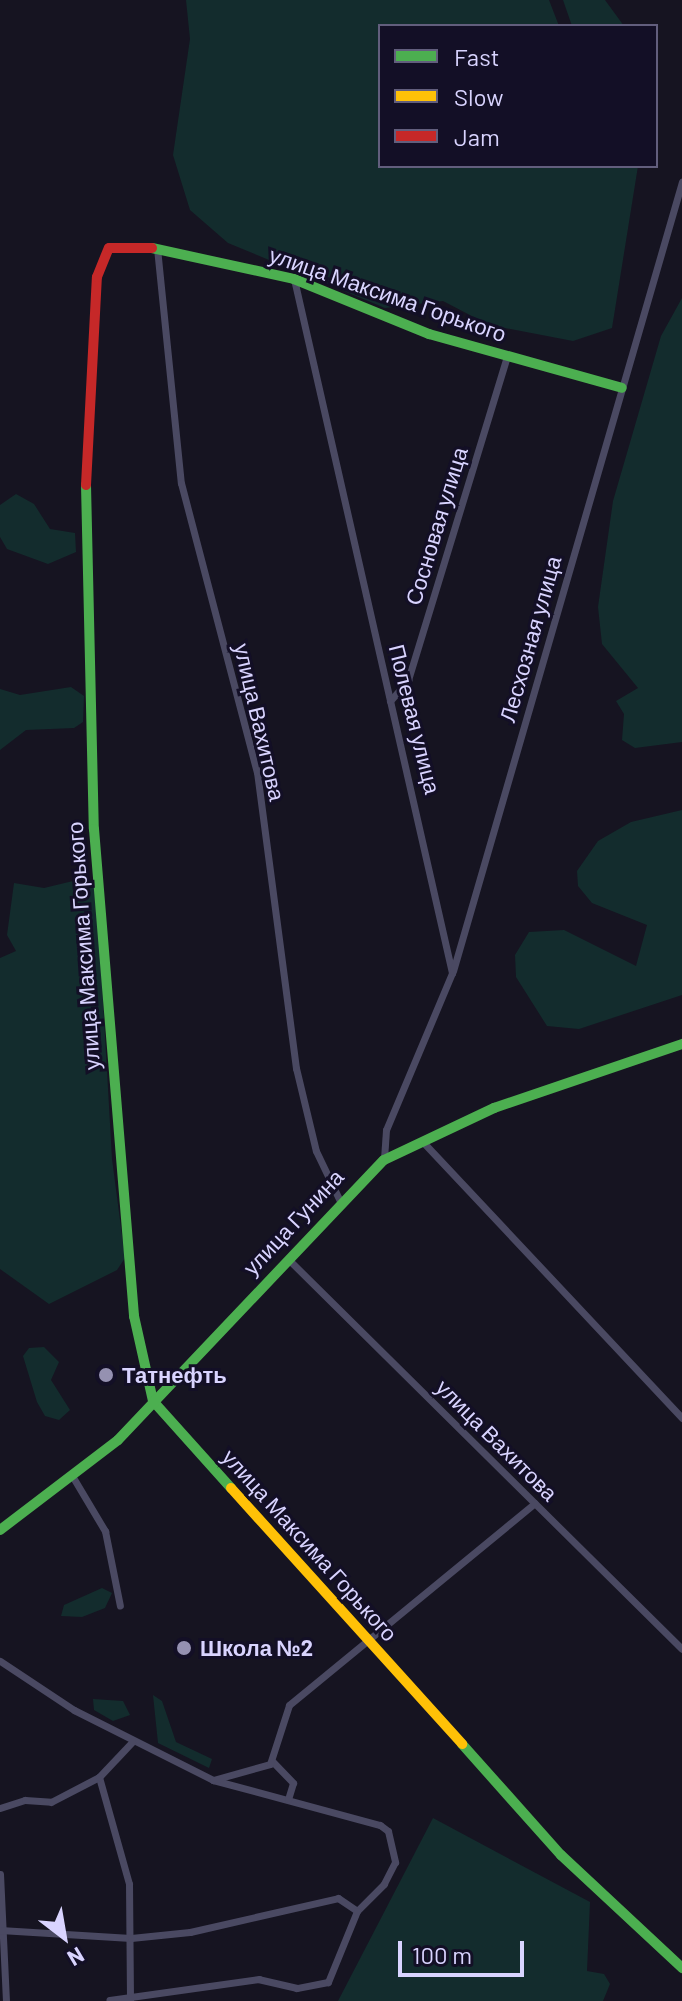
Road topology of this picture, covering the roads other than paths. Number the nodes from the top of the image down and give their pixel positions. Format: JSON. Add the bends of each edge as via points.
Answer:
{"nodes":[{"id":1,"x":682,"y":182,"type":"edge"},
{"id":2,"x":157,"y":248,"type":"junction"},
{"id":3,"x":294,"y":279,"type":"junction"},
{"id":4,"x":507,"y":356,"type":"junction"},
{"id":5,"x":622,"y":388,"type":"junction"},
{"id":6,"x":390,"y":701,"type":"junction"},
{"id":7,"x":452,"y":973,"type":"junction"},
{"id":8,"x":682,"y":1044,"type":"edge"},
{"id":9,"x":420,"y":1139,"type":"junction"},
{"id":10,"x":384,"y":1160,"type":"junction"},
{"id":11,"x":340,"y":1201,"type":"junction"},
{"id":12,"x":286,"y":1257,"type":"junction"},
{"id":13,"x":153,"y":1401,"type":"junction"},
{"id":14,"x":682,"y":1418,"type":"edge"},
{"id":15,"x":74,"y":1479,"type":"junction"},
{"id":16,"x":535,"y":1503,"type":"junction"},
{"id":17,"x":0,"y":1530,"type":"edge"},
{"id":18,"x":120,"y":1606,"type":"dead end"},
{"id":19,"x":372,"y":1642,"type":"junction"},
{"id":20,"x":682,"y":1649,"type":"edge"},
{"id":21,"x":0,"y":1661,"type":"edge"},
{"id":22,"x":132,"y":1742,"type":"junction"},
{"id":23,"x":273,"y":1762,"type":"junction"},
{"id":24,"x":99,"y":1777,"type":"junction"},
{"id":25,"x":213,"y":1780,"type":"junction"},
{"id":26,"x":288,"y":1799,"type":"junction"},
{"id":27,"x":0,"y":1808,"type":"edge"},
{"id":28,"x":0,"y":1874,"type":"edge"},
{"id":29,"x":356,"y":1907,"type":"junction"},
{"id":30,"x":2,"y":1930,"type":"edge"},
{"id":31,"x":131,"y":1938,"type":"junction"},
{"id":32,"x":682,"y":1968,"type":"edge"},
{"id":33,"x":109,"y":2000,"type":"edge"},
{"id":34,"x":130,"y":2000,"type":"edge"},
{"id":35,"x":6,"y":2001,"type":"edge"}],
"edges":[{"from":1,"to":5,"type":"street","name":"Лесхозная улица"},
{"from":2,"to":3,"type":"street","name":"улица Максима Горького"},
{"from":2,"to":11,"type":"street","name":"улица Вахитова","via":[[181,483],[257,772],[296,1068],[316,1151]]},
{"from":2,"to":13,"type":"street","name":"улица Максима Горького","via":[[119,244],[100,261],[84,524],[94,829],[118,1150],[134,1316]]},
{"from":3,"to":4,"type":"street","name":"улица Максима Горького","via":[[429,334]]},
{"from":3,"to":6,"type":"street","name":"Полевая улица"},
{"from":4,"to":5,"type":"street","name":"улица Максима Горького"},
{"from":4,"to":6,"type":"street","name":"Сосновая улица","via":[[408,680]]},
{"from":5,"to":7,"type":"street","name":"Лесхозная улица"},
{"from":6,"to":7,"type":"street","name":"Полевая улица"},
{"from":7,"to":10,"type":"street","via":[[386,1130]]},
{"from":8,"to":9,"type":"street","name":"улица Гунина"},
{"from":9,"to":10,"type":"street","name":"улица Гунина"},
{"from":9,"to":14,"type":"street"},
{"from":10,"to":11,"type":"street","name":"улица Гунина"},
{"from":11,"to":12,"type":"street","name":"улица Гунина"},
{"from":12,"to":13,"type":"street","name":"улица Гунина"},
{"from":12,"to":16,"type":"street","name":"улица Вахитова"},
{"from":13,"to":15,"type":"street","name":"улица Гунина"},
{"from":13,"to":19,"type":"street","name":"улица Максима Горького"},
{"from":15,"to":17,"type":"street","name":"улица Гунина"},
{"from":15,"to":18,"type":"street","via":[[105,1531]]},
{"from":16,"to":19,"type":"street"},
{"from":16,"to":20,"type":"street","name":"улица Вахитова"},
{"from":19,"to":23,"type":"street","via":[[289,1705]]},
{"from":19,"to":32,"type":"street","name":"улица Максима Горького","via":[[561,1855]]},
{"from":21,"to":22,"type":"street"},
{"from":22,"to":24,"type":"street"},
{"from":22,"to":25,"type":"street"},
{"from":23,"to":25,"type":"street"},
{"from":23,"to":26,"type":"street","via":[[293,1783]]},
{"from":24,"to":27,"type":"street","via":[[51,1802],[25,1800]]},
{"from":24,"to":31,"type":"street","via":[[129,1884]]},
{"from":25,"to":26,"type":"street"},
{"from":26,"to":29,"type":"street","via":[[388,1831],[395,1862],[384,1884]]},
{"from":28,"to":30,"type":"street"},
{"from":29,"to":31,"type":"street","via":[[338,1898],[190,1932]]},
{"from":29,"to":34,"type":"street","via":[[328,1982],[297,1988],[259,1979]]},
{"from":30,"to":31,"type":"street"},
{"from":30,"to":35,"type":"street"},
{"from":31,"to":34,"type":"street"},
{"from":33,"to":34,"type":"street"}]}
